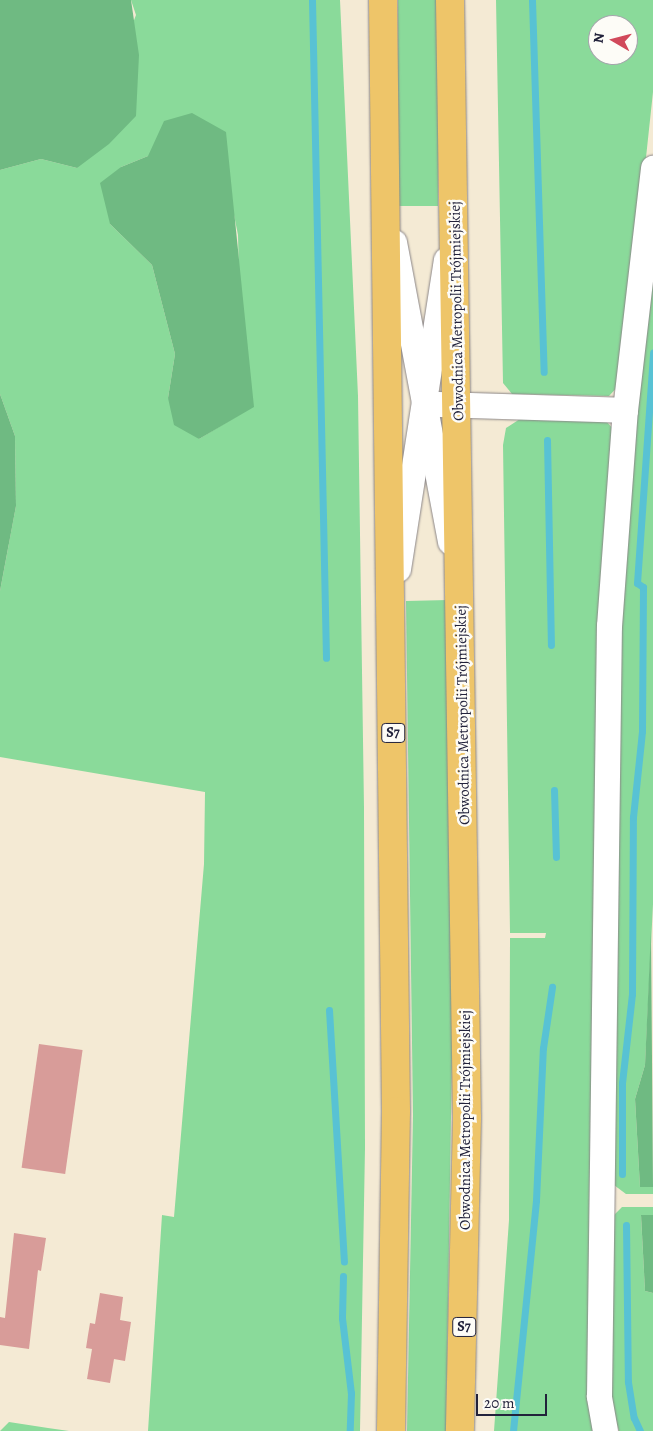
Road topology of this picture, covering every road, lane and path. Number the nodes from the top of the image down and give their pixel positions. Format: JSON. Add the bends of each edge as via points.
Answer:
{"nodes":[{"id":1,"x":383,"y":0,"type":"edge"},
{"id":2,"x":450,"y":0,"type":"edge"},
{"id":3,"x":653,"y":168,"type":"edge"},
{"id":4,"x":455,"y":205,"type":"junction"},
{"id":5,"x":387,"y":206,"type":"junction"},
{"id":6,"x":424,"y":403,"type":"junction"},
{"id":7,"x":458,"y":405,"type":"junction"},
{"id":8,"x":625,"y":410,"type":"junction"},
{"id":9,"x":462,"y":600,"type":"junction"},
{"id":10,"x":392,"y":601,"type":"junction"},
{"id":11,"x":391,"y":1431,"type":"edge"},
{"id":12,"x":460,"y":1431,"type":"edge"},
{"id":13,"x":605,"y":1431,"type":"edge"}],
"edges":[{"from":1,"to":5,"type":"highway","number":"S7"},
{"from":2,"to":4,"type":"highway","name":"Obwodnica Metropolii Trójmiejskiej","number":"S7"},
{"from":3,"to":8,"type":"lane"},
{"from":4,"to":6,"type":"lane"},
{"from":4,"to":7,"type":"highway","name":"Obwodnica Metropolii Trójmiejskiej","number":"S7"},
{"from":5,"to":6,"type":"lane"},
{"from":5,"to":10,"type":"highway","number":"S7"},
{"from":6,"to":7,"type":"lane"},
{"from":6,"to":9,"type":"lane"},
{"from":6,"to":10,"type":"lane"},
{"from":7,"to":8,"type":"lane"},
{"from":7,"to":9,"type":"highway","name":"Obwodnica Metropolii Trójmiejskiej","number":"S7"},
{"from":8,"to":13,"type":"lane","via":[[609,626],[599,1396]]},
{"from":9,"to":12,"type":"highway","name":"Obwodnica Metropolii Trójmiejskiej","number":"S7","via":[[467,1118]]},
{"from":10,"to":11,"type":"highway","number":"S7","via":[[396,1112]]}]}
